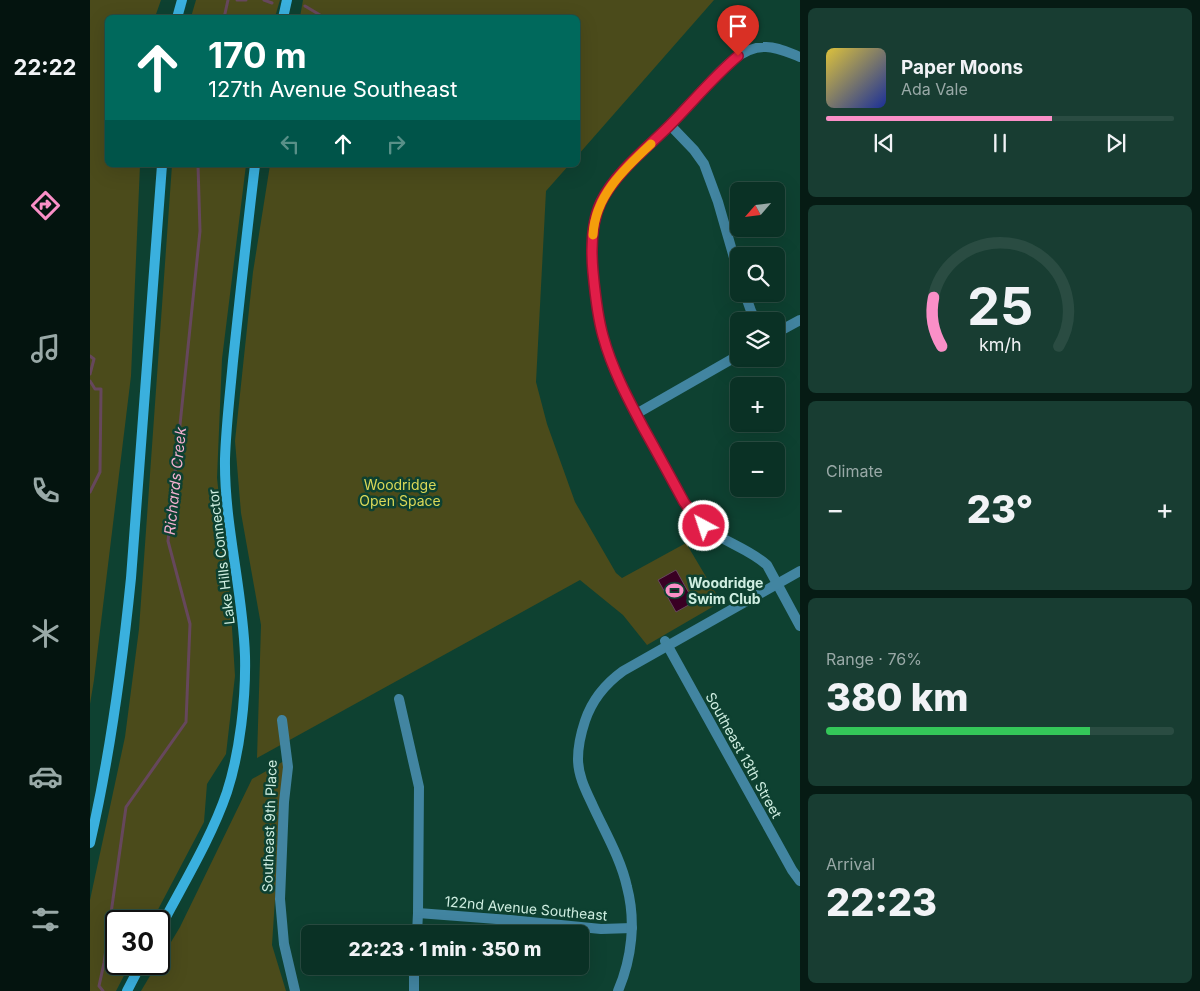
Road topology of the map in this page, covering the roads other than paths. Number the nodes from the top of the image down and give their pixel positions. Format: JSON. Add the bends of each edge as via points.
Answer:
{"nodes":[{"id":1,"x":182,"y":0,"type":"edge"},
{"id":2,"x":287,"y":0,"type":"edge"},
{"id":3,"x":178,"y":15,"type":"edge"},
{"id":4,"x":284,"y":15,"type":"edge"},
{"id":5,"x":800,"y":58,"type":"edge"},
{"id":6,"x":670,"y":125,"type":"junction"},
{"id":7,"x":162,"y":167,"type":"edge"},
{"id":8,"x":255,"y":167,"type":"edge"},
{"id":9,"x":731,"y":247,"type":"edge"},
{"id":10,"x":800,"y":320,"type":"edge"},
{"id":11,"x":785,"y":328,"type":"edge"},
{"id":12,"x":730,"y":359,"type":"edge"},
{"id":13,"x":636,"y":414,"type":"junction"},
{"id":14,"x":800,"y":571,"type":"edge"},
{"id":15,"x":777,"y":583,"type":"junction"},
{"id":16,"x":800,"y":626,"type":"edge"},
{"id":17,"x":667,"y":643,"type":"junction"},
{"id":18,"x":399,"y":699,"type":"dead end"},
{"id":19,"x":282,"y":720,"type":"dead end"},
{"id":20,"x":90,"y":843,"type":"edge"},
{"id":21,"x":800,"y":881,"type":"edge"},
{"id":22,"x":169,"y":910,"type":"edge"},
{"id":23,"x":418,"y":913,"type":"junction"},
{"id":24,"x":417,"y":925,"type":"edge"},
{"id":25,"x":632,"y":928,"type":"junction"},
{"id":26,"x":135,"y":975,"type":"edge"},
{"id":27,"x":414,"y":975,"type":"edge"},
{"id":28,"x":127,"y":991,"type":"edge"},
{"id":29,"x":295,"y":991,"type":"edge"},
{"id":30,"x":414,"y":991,"type":"edge"},
{"id":31,"x":618,"y":991,"type":"edge"}],
"edges":[{"from":1,"to":3,"type":"main road"},
{"from":2,"to":4,"type":"main road"},
{"from":5,"to":6,"type":"street","via":[[773,48],[747,50],[727,65]]},
{"from":6,"to":9,"type":"street","via":[[704,164]]},
{"from":6,"to":13,"type":"street","via":[[614,181],[601,201],[593,231],[594,287],[603,336],[616,374]]},
{"from":7,"to":20,"type":"main road","via":[[124,647],[109,749]]},
{"from":8,"to":22,"type":"main road","name":"Lake Hills Connector","via":[[225,461],[226,502],[243,623],[243,707],[233,770],[226,792],[209,834]]},
{"from":10,"to":11,"type":"street"},
{"from":12,"to":13,"type":"street"},
{"from":13,"to":15,"type":"street","via":[[693,514],[715,534],[759,558]]},
{"from":14,"to":15,"type":"street"},
{"from":15,"to":16,"type":"street"},
{"from":15,"to":17,"type":"street"},
{"from":17,"to":21,"type":"street","name":"Southeast 13th Street"},
{"from":17,"to":25,"type":"street","via":[[612,678],[601,690],[591,705],[582,732],[578,760],[584,786],[627,885]]},
{"from":18,"to":23,"type":"street","via":[[419,787]]},
{"from":19,"to":29,"type":"street","name":"Southeast 9th Place","via":[[288,767],[280,898],[284,944]]},
{"from":23,"to":24,"type":"street"},
{"from":23,"to":25,"type":"street","name":"122nd Avenue Southeast","via":[[601,929]]},
{"from":25,"to":31,"type":"street","via":[[630,955]]},
{"from":26,"to":28,"type":"main road"},
{"from":27,"to":30,"type":"street"}]}
